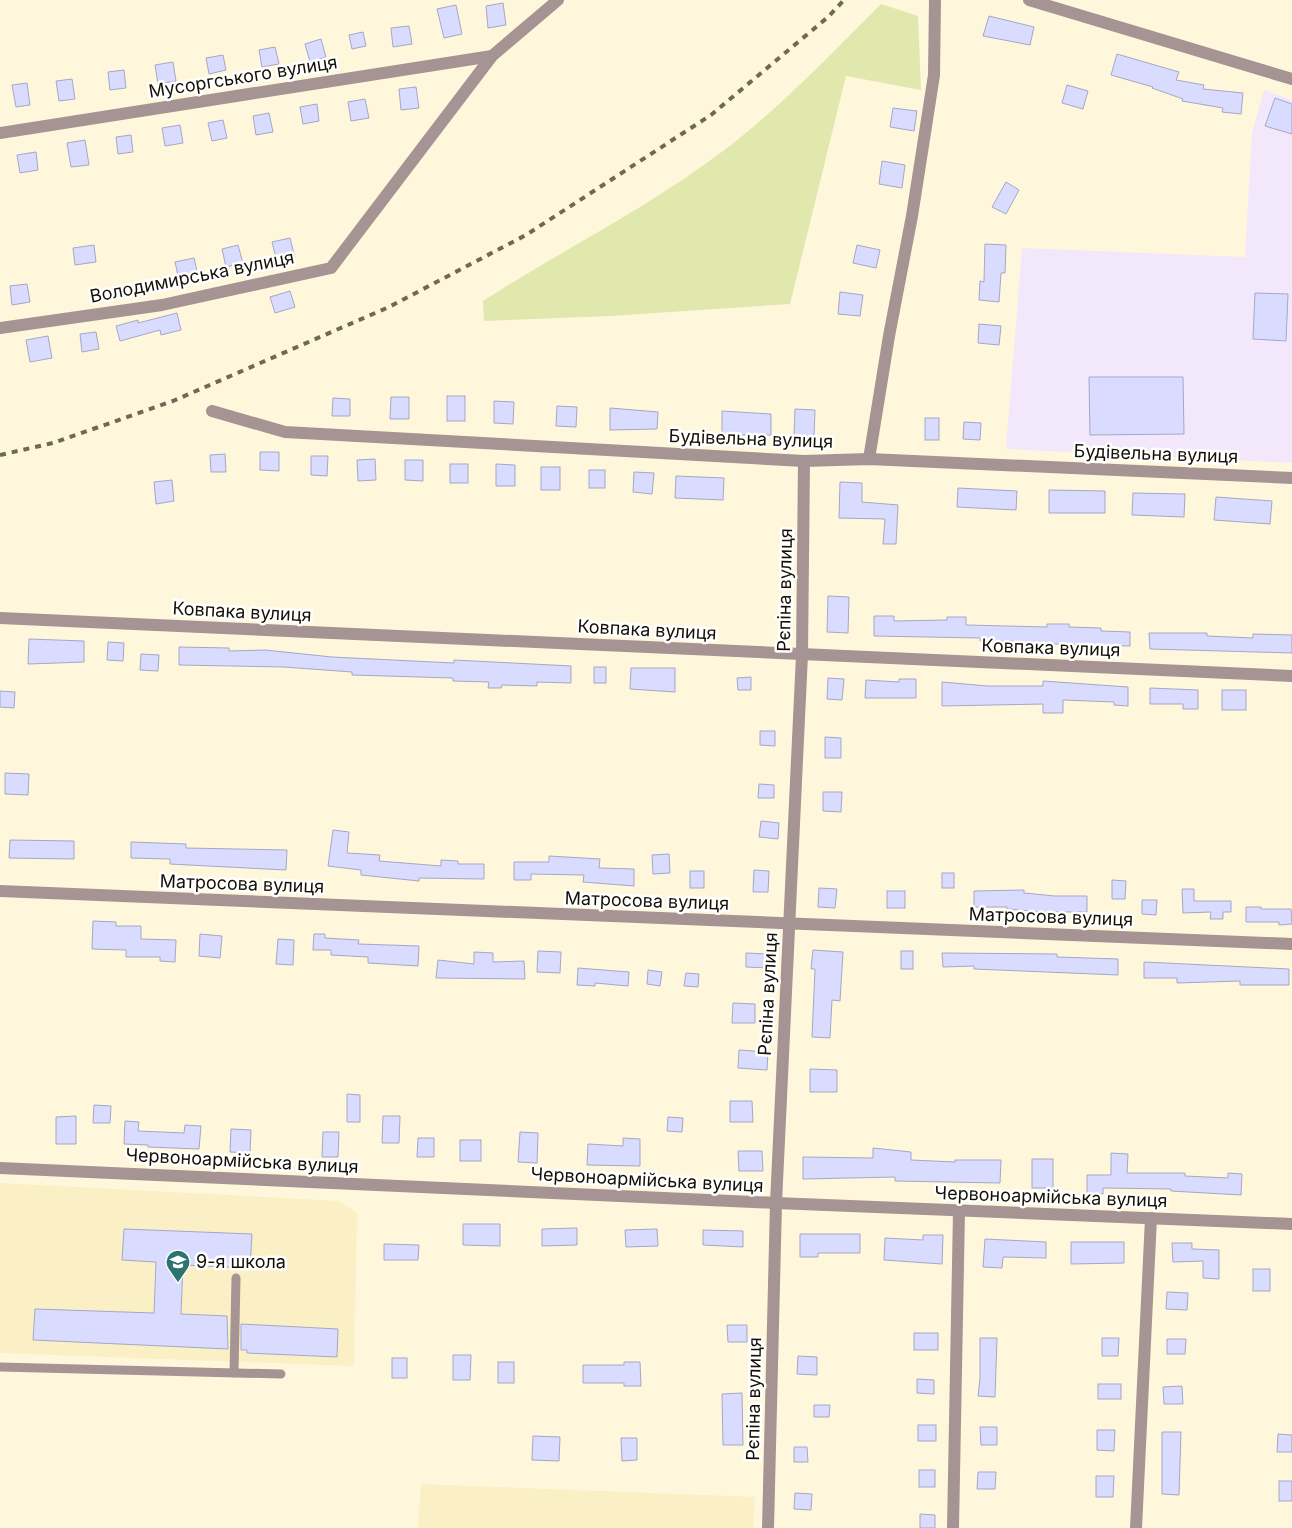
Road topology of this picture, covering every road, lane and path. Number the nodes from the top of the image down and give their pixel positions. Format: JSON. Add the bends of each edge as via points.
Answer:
{"nodes":[{"id":1,"x":558,"y":0,"type":"edge"},
{"id":2,"x":935,"y":0,"type":"edge"},
{"id":3,"x":1028,"y":0,"type":"edge"},
{"id":4,"x":492,"y":56,"type":"junction"},
{"id":5,"x":1292,"y":79,"type":"edge"},
{"id":6,"x":0,"y":132,"type":"edge"},
{"id":7,"x":0,"y":328,"type":"edge"},
{"id":8,"x":212,"y":410,"type":"dead end"},
{"id":9,"x":869,"y":459,"type":"junction"},
{"id":10,"x":804,"y":461,"type":"junction"},
{"id":11,"x":1292,"y":478,"type":"edge"},
{"id":12,"x":0,"y":618,"type":"edge"},
{"id":13,"x":802,"y":655,"type":"junction"},
{"id":14,"x":1292,"y":676,"type":"edge"},
{"id":15,"x":0,"y":891,"type":"edge"},
{"id":16,"x":789,"y":925,"type":"junction"},
{"id":17,"x":1292,"y":944,"type":"edge"},
{"id":18,"x":0,"y":1168,"type":"edge"},
{"id":19,"x":776,"y":1204,"type":"junction"},
{"id":20,"x":959,"y":1211,"type":"junction"},
{"id":21,"x":1151,"y":1218,"type":"junction"},
{"id":22,"x":1292,"y":1224,"type":"edge"},
{"id":23,"x":236,"y":1278,"type":"dead end"},
{"id":24,"x":0,"y":1367,"type":"edge"},
{"id":25,"x":234,"y":1373,"type":"junction"},
{"id":26,"x":281,"y":1374,"type":"dead end"},
{"id":27,"x":768,"y":1528,"type":"edge"},
{"id":28,"x":953,"y":1528,"type":"edge"},
{"id":29,"x":1136,"y":1528,"type":"edge"}],
"edges":[{"from":1,"to":4,"type":"street"},
{"from":2,"to":9,"type":"street","via":[[934,75]]},
{"from":3,"to":5,"type":"street"},
{"from":4,"to":6,"type":"street","name":"Мусоргського вулиця"},
{"from":4,"to":7,"type":"street","name":"Володимирська вулиця","via":[[331,268],[162,305]]},
{"from":8,"to":10,"type":"street","name":"Будівельна вулиця","via":[[285,432]]},
{"from":9,"to":10,"type":"street","name":"Будівельна вулиця"},
{"from":9,"to":11,"type":"street","name":"Будівельна вулиця"},
{"from":10,"to":13,"type":"street","name":"Рєпіна вулиця"},
{"from":12,"to":13,"type":"street","name":"Ковпака вулиця"},
{"from":13,"to":14,"type":"street","name":"Ковпака вулиця"},
{"from":13,"to":16,"type":"street","name":"Рєпіна вулиця"},
{"from":15,"to":16,"type":"street","name":"Матросова вулиця"},
{"from":16,"to":17,"type":"street","name":"Матросова вулиця"},
{"from":16,"to":19,"type":"street","name":"Рєпіна вулиця"},
{"from":18,"to":19,"type":"street","name":"Червоноармійська вулиця"},
{"from":19,"to":20,"type":"street","name":"Червоноармійська вулиця"},
{"from":19,"to":27,"type":"street","name":"Рєпіна вулиця"},
{"from":20,"to":21,"type":"street","name":"Червоноармійська вулиця"},
{"from":20,"to":28,"type":"street"},
{"from":21,"to":22,"type":"street","name":"Червоноармійська вулиця"},
{"from":21,"to":29,"type":"street"},
{"from":23,"to":25,"type":"lane"},
{"from":24,"to":25,"type":"lane"},
{"from":25,"to":26,"type":"lane"}]}
